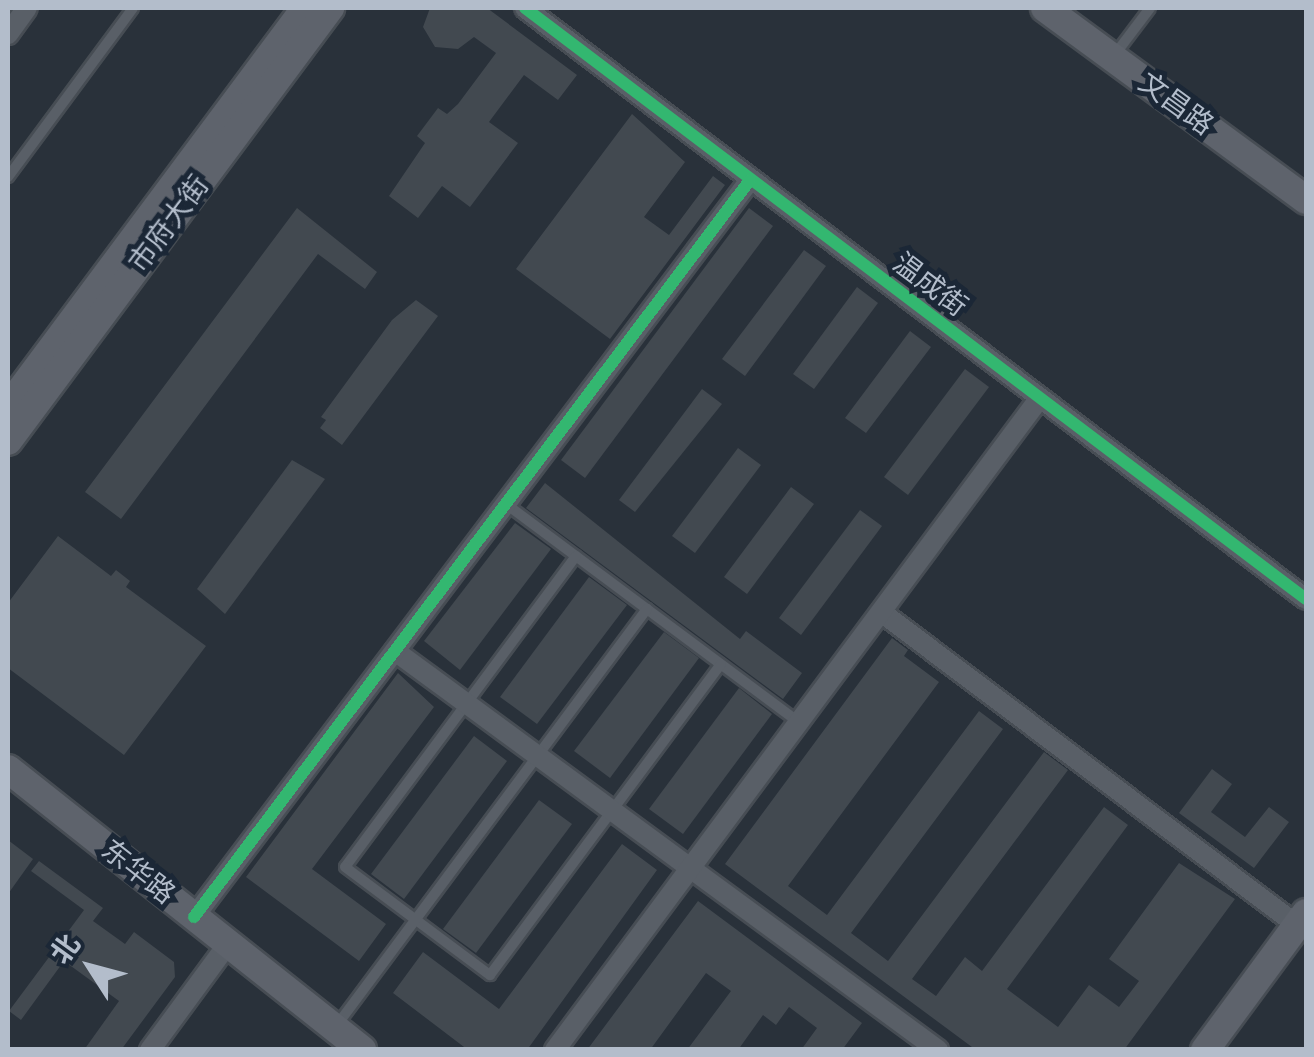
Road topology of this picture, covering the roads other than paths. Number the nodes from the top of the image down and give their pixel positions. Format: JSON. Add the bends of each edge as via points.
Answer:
{"nodes":[{"id":1,"x":28,"y":8,"type":"edge"},
{"id":2,"x":134,"y":8,"type":"edge"},
{"id":3,"x":305,"y":8,"type":"edge"},
{"id":4,"x":330,"y":8,"type":"edge"},
{"id":5,"x":525,"y":8,"type":"edge"},
{"id":6,"x":1045,"y":8,"type":"edge"},
{"id":7,"x":1150,"y":8,"type":"edge"},
{"id":8,"x":8,"y":34,"type":"edge"},
{"id":9,"x":1112,"y":57,"type":"junction"},
{"id":10,"x":8,"y":173,"type":"edge"},
{"id":11,"x":750,"y":180,"type":"junction"},
{"id":12,"x":1306,"y":200,"type":"edge"},
{"id":13,"x":1040,"y":399,"type":"junction"},
{"id":14,"x":8,"y":407,"type":"edge"},
{"id":15,"x":8,"y":441,"type":"edge"},
{"id":16,"x":506,"y":504,"type":"junction"},
{"id":17,"x":576,"y":556,"type":"junction"},
{"id":18,"x":1306,"y":599,"type":"edge"},
{"id":19,"x":647,"y":609,"type":"junction"},
{"id":20,"x":881,"y":612,"type":"junction"},
{"id":21,"x":395,"y":651,"type":"junction"},
{"id":22,"x":721,"y":664,"type":"junction"},
{"id":23,"x":466,"y":704,"type":"junction"},
{"id":24,"x":799,"y":722,"type":"junction"},
{"id":25,"x":538,"y":756,"type":"junction"},
{"id":26,"x":8,"y":769,"type":"edge"},
{"id":27,"x":612,"y":810,"type":"junction"},
{"id":28,"x":690,"y":868,"type":"junction"},
{"id":29,"x":194,"y":917,"type":"junction"},
{"id":30,"x":1302,"y":919,"type":"edge"},
{"id":31,"x":416,"y":920,"type":"junction"},
{"id":32,"x":228,"y":944,"type":"junction"},
{"id":33,"x":334,"y":1029,"type":"junction"},
{"id":34,"x":150,"y":1050,"type":"edge"},
{"id":35,"x":362,"y":1050,"type":"edge"},
{"id":36,"x":555,"y":1050,"type":"edge"},
{"id":37,"x":938,"y":1050,"type":"edge"},
{"id":38,"x":1204,"y":1050,"type":"edge"}],
"edges":[{"from":1,"to":8,"type":"street"},
{"from":2,"to":10,"type":"lane"},
{"from":3,"to":14,"type":"main road","name":"市府大街"},
{"from":4,"to":15,"type":"main road","name":"市府大街"},
{"from":5,"to":11,"type":"street","name":"温成街"},
{"from":6,"to":9,"type":"main road","name":"文昌路"},
{"from":7,"to":9,"type":"lane"},
{"from":9,"to":12,"type":"main road","name":"文昌路"},
{"from":11,"to":13,"type":"street","name":"温成街"},
{"from":11,"to":16,"type":"street"},
{"from":13,"to":18,"type":"street","name":"温成街"},
{"from":13,"to":20,"type":"street"},
{"from":16,"to":17,"type":"lane"},
{"from":16,"to":21,"type":"street"},
{"from":17,"to":19,"type":"lane"},
{"from":17,"to":23,"type":"lane"},
{"from":19,"to":22,"type":"lane"},
{"from":19,"to":25,"type":"lane"},
{"from":20,"to":24,"type":"street"},
{"from":20,"to":30,"type":"street"},
{"from":21,"to":23,"type":"street"},
{"from":21,"to":29,"type":"street"},
{"from":22,"to":24,"type":"lane"},
{"from":22,"to":27,"type":"lane"},
{"from":23,"to":25,"type":"street"},
{"from":23,"to":31,"type":"lane","via":[[345,867]]},
{"from":24,"to":28,"type":"street"},
{"from":25,"to":27,"type":"street"},
{"from":25,"to":31,"type":"lane"},
{"from":26,"to":29,"type":"main road","name":"东华路"},
{"from":27,"to":28,"type":"street"},
{"from":27,"to":31,"type":"lane","via":[[490,975]]},
{"from":28,"to":36,"type":"street"},
{"from":28,"to":37,"type":"street"},
{"from":29,"to":32,"type":"main road","name":"东华路"},
{"from":30,"to":38,"type":"main road"},
{"from":31,"to":33,"type":"lane"},
{"from":32,"to":33,"type":"main road","name":"东华路"},
{"from":32,"to":34,"type":"street"},
{"from":33,"to":35,"type":"main road","name":"东华路"}]}
